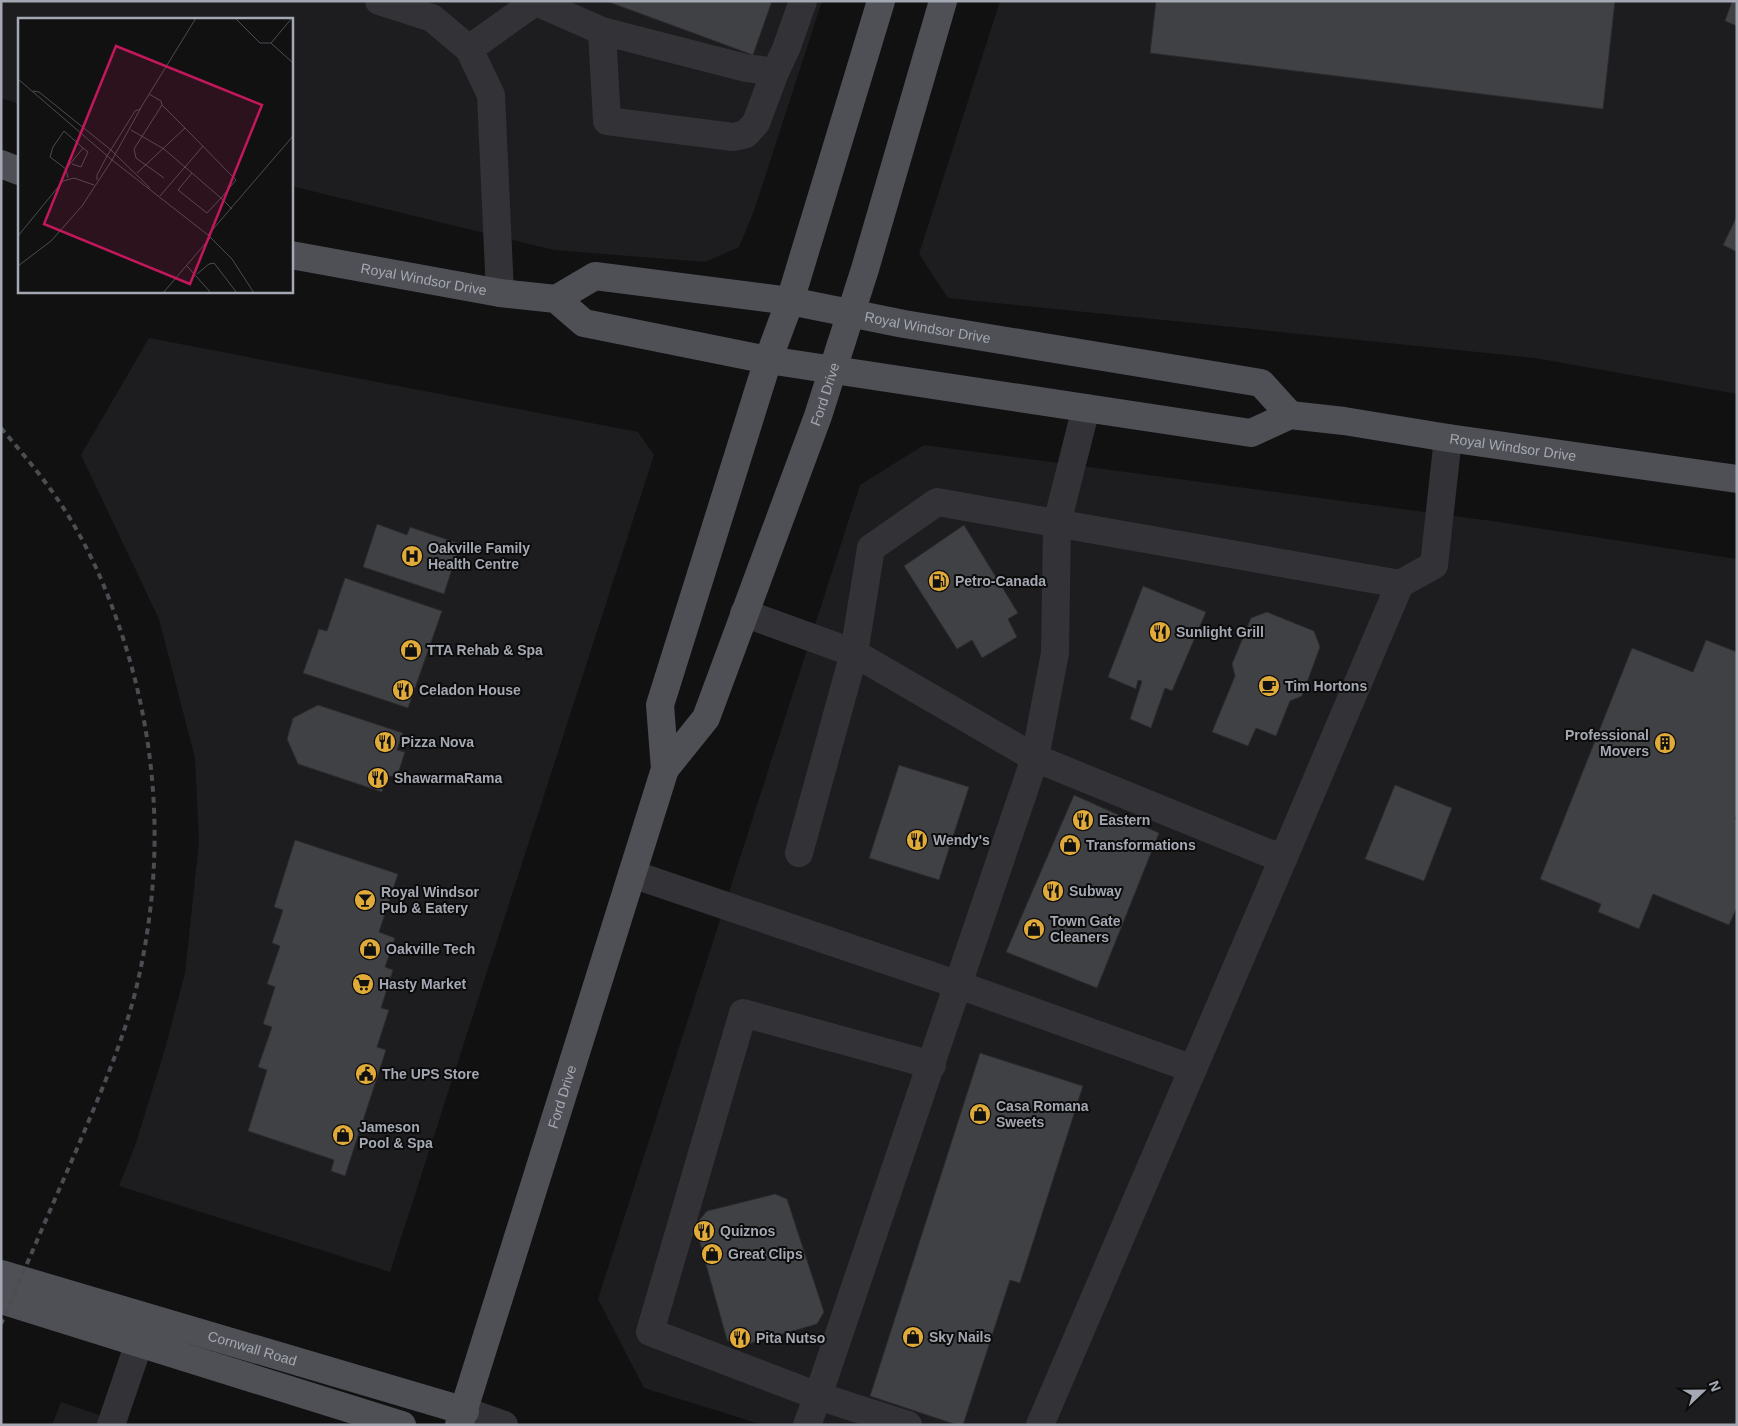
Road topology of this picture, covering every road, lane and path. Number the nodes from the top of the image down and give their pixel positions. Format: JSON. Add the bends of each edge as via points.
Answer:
{"nodes":[{"id":1,"x":379,"y":1,"type":"edge"},
{"id":2,"x":803,"y":1,"type":"edge"},
{"id":3,"x":881,"y":1,"type":"edge"},
{"id":4,"x":943,"y":1,"type":"edge"},
{"id":5,"x":536,"y":2,"type":"edge"},
{"id":6,"x":602,"y":30,"type":"junction"},
{"id":7,"x":469,"y":49,"type":"junction"},
{"id":8,"x":775,"y":72,"type":"junction"},
{"id":9,"x":1,"y":164,"type":"edge"},
{"id":10,"x":18,"y":171,"type":"edge"},
{"id":11,"x":292,"y":256,"type":"edge"},
{"id":12,"x":500,"y":293,"type":"junction"},
{"id":13,"x":556,"y":299,"type":"junction"},
{"id":14,"x":790,"y":301,"type":"junction"},
{"id":15,"x":851,"y":314,"type":"junction"},
{"id":16,"x":768,"y":360,"type":"junction"},
{"id":17,"x":832,"y":370,"type":"junction"},
{"id":18,"x":1086,"y":408,"type":"junction"},
{"id":19,"x":1290,"y":415,"type":"junction"},
{"id":20,"x":1448,"y":438,"type":"junction"},
{"id":21,"x":1737,"y":480,"type":"edge"},
{"id":22,"x":1057,"y":523,"type":"junction"},
{"id":23,"x":1400,"y":584,"type":"junction"},
{"id":24,"x":744,"y":613,"type":"junction"},
{"id":25,"x":854,"y":653,"type":"junction"},
{"id":26,"x":1035,"y":758,"type":"junction"},
{"id":27,"x":665,"y":770,"type":"junction"},
{"id":28,"x":799,"y":853,"type":"dead end"},
{"id":29,"x":1283,"y":859,"type":"junction"},
{"id":30,"x":632,"y":874,"type":"junction"},
{"id":31,"x":959,"y":985,"type":"junction"},
{"id":32,"x":932,"y":1065,"type":"junction"},
{"id":33,"x":1193,"y":1069,"type":"junction"},
{"id":34,"x":1,"y":1274,"type":"edge"},
{"id":35,"x":1,"y":1300,"type":"edge"},
{"id":36,"x":139,"y":1343,"type":"junction"},
{"id":37,"x":818,"y":1396,"type":"junction"},
{"id":38,"x":462,"y":1418,"type":"edge"},
{"id":39,"x":111,"y":1425,"type":"edge"},
{"id":40,"x":402,"y":1425,"type":"edge"},
{"id":41,"x":504,"y":1425,"type":"edge"},
{"id":42,"x":807,"y":1425,"type":"edge"},
{"id":43,"x":908,"y":1425,"type":"edge"},
{"id":44,"x":1040,"y":1425,"type":"edge"}],
"edges":[{"from":1,"to":7,"type":"street","via":[[432,18]]},
{"from":2,"to":8,"type":"street"},
{"from":3,"to":14,"type":"main road","name":"Ford Drive"},
{"from":4,"to":15,"type":"main road","name":"Ford Drive"},
{"from":5,"to":6,"type":"street"},
{"from":5,"to":7,"type":"street"},
{"from":6,"to":8,"type":"street","via":[[746,68]]},
{"from":6,"to":8,"type":"street","via":[[607,121],[733,137],[746,134],[756,123]]},
{"from":7,"to":12,"type":"street","via":[[491,95]]},
{"from":9,"to":10,"type":"main road"},
{"from":11,"to":12,"type":"main road","name":"Royal Windsor Drive"},
{"from":12,"to":13,"type":"main road","name":"Royal Windsor Drive"},
{"from":13,"to":14,"type":"main road","name":"Royal Windsor Drive","via":[[595,276]]},
{"from":13,"to":16,"type":"main road","via":[[584,323]]},
{"from":14,"to":15,"type":"main road","name":"Royal Windsor Drive"},
{"from":14,"to":16,"type":"main road","name":"Ford Drive"},
{"from":15,"to":17,"type":"main road","name":"Ford Drive"},
{"from":15,"to":19,"type":"main road","name":"Royal Windsor Drive","via":[[1261,383]]},
{"from":16,"to":17,"type":"main road"},
{"from":16,"to":27,"type":"main road","name":"Ford Drive","via":[[660,706]]},
{"from":17,"to":18,"type":"main road"},
{"from":17,"to":24,"type":"main road","name":"Ford Drive"},
{"from":18,"to":19,"type":"main road","via":[[1251,433]]},
{"from":18,"to":22,"type":"street"},
{"from":19,"to":20,"type":"main road","name":"Royal Windsor Drive"},
{"from":20,"to":21,"type":"main road","name":"Royal Windsor Drive"},
{"from":20,"to":23,"type":"street","via":[[1434,565]]},
{"from":22,"to":23,"type":"street"},
{"from":22,"to":25,"type":"street","via":[[937,502],[871,548]]},
{"from":22,"to":26,"type":"street","via":[[1055,653]]},
{"from":23,"to":29,"type":"street"},
{"from":24,"to":25,"type":"street"},
{"from":24,"to":27,"type":"main road","name":"Ford Drive","via":[[706,718]]},
{"from":25,"to":26,"type":"street"},
{"from":25,"to":28,"type":"street"},
{"from":26,"to":29,"type":"street"},
{"from":26,"to":31,"type":"street"},
{"from":27,"to":30,"type":"main road","name":"Ford Drive"},
{"from":29,"to":33,"type":"street"},
{"from":30,"to":31,"type":"street"},
{"from":30,"to":38,"type":"main road","name":"Ford Drive"},
{"from":31,"to":32,"type":"street"},
{"from":31,"to":33,"type":"street"},
{"from":32,"to":37,"type":"street"},
{"from":32,"to":37,"type":"street","via":[[743,1013],[650,1332]]},
{"from":33,"to":44,"type":"street"},
{"from":34,"to":38,"type":"main road","name":"Cornwall Road"},
{"from":35,"to":36,"type":"main road","name":"Cornwall Road"},
{"from":36,"to":39,"type":"street"},
{"from":36,"to":40,"type":"main road","name":"Cornwall Road"},
{"from":37,"to":42,"type":"street"},
{"from":37,"to":43,"type":"street"},
{"from":38,"to":41,"type":"street","name":"Cornwall Road"}]}
